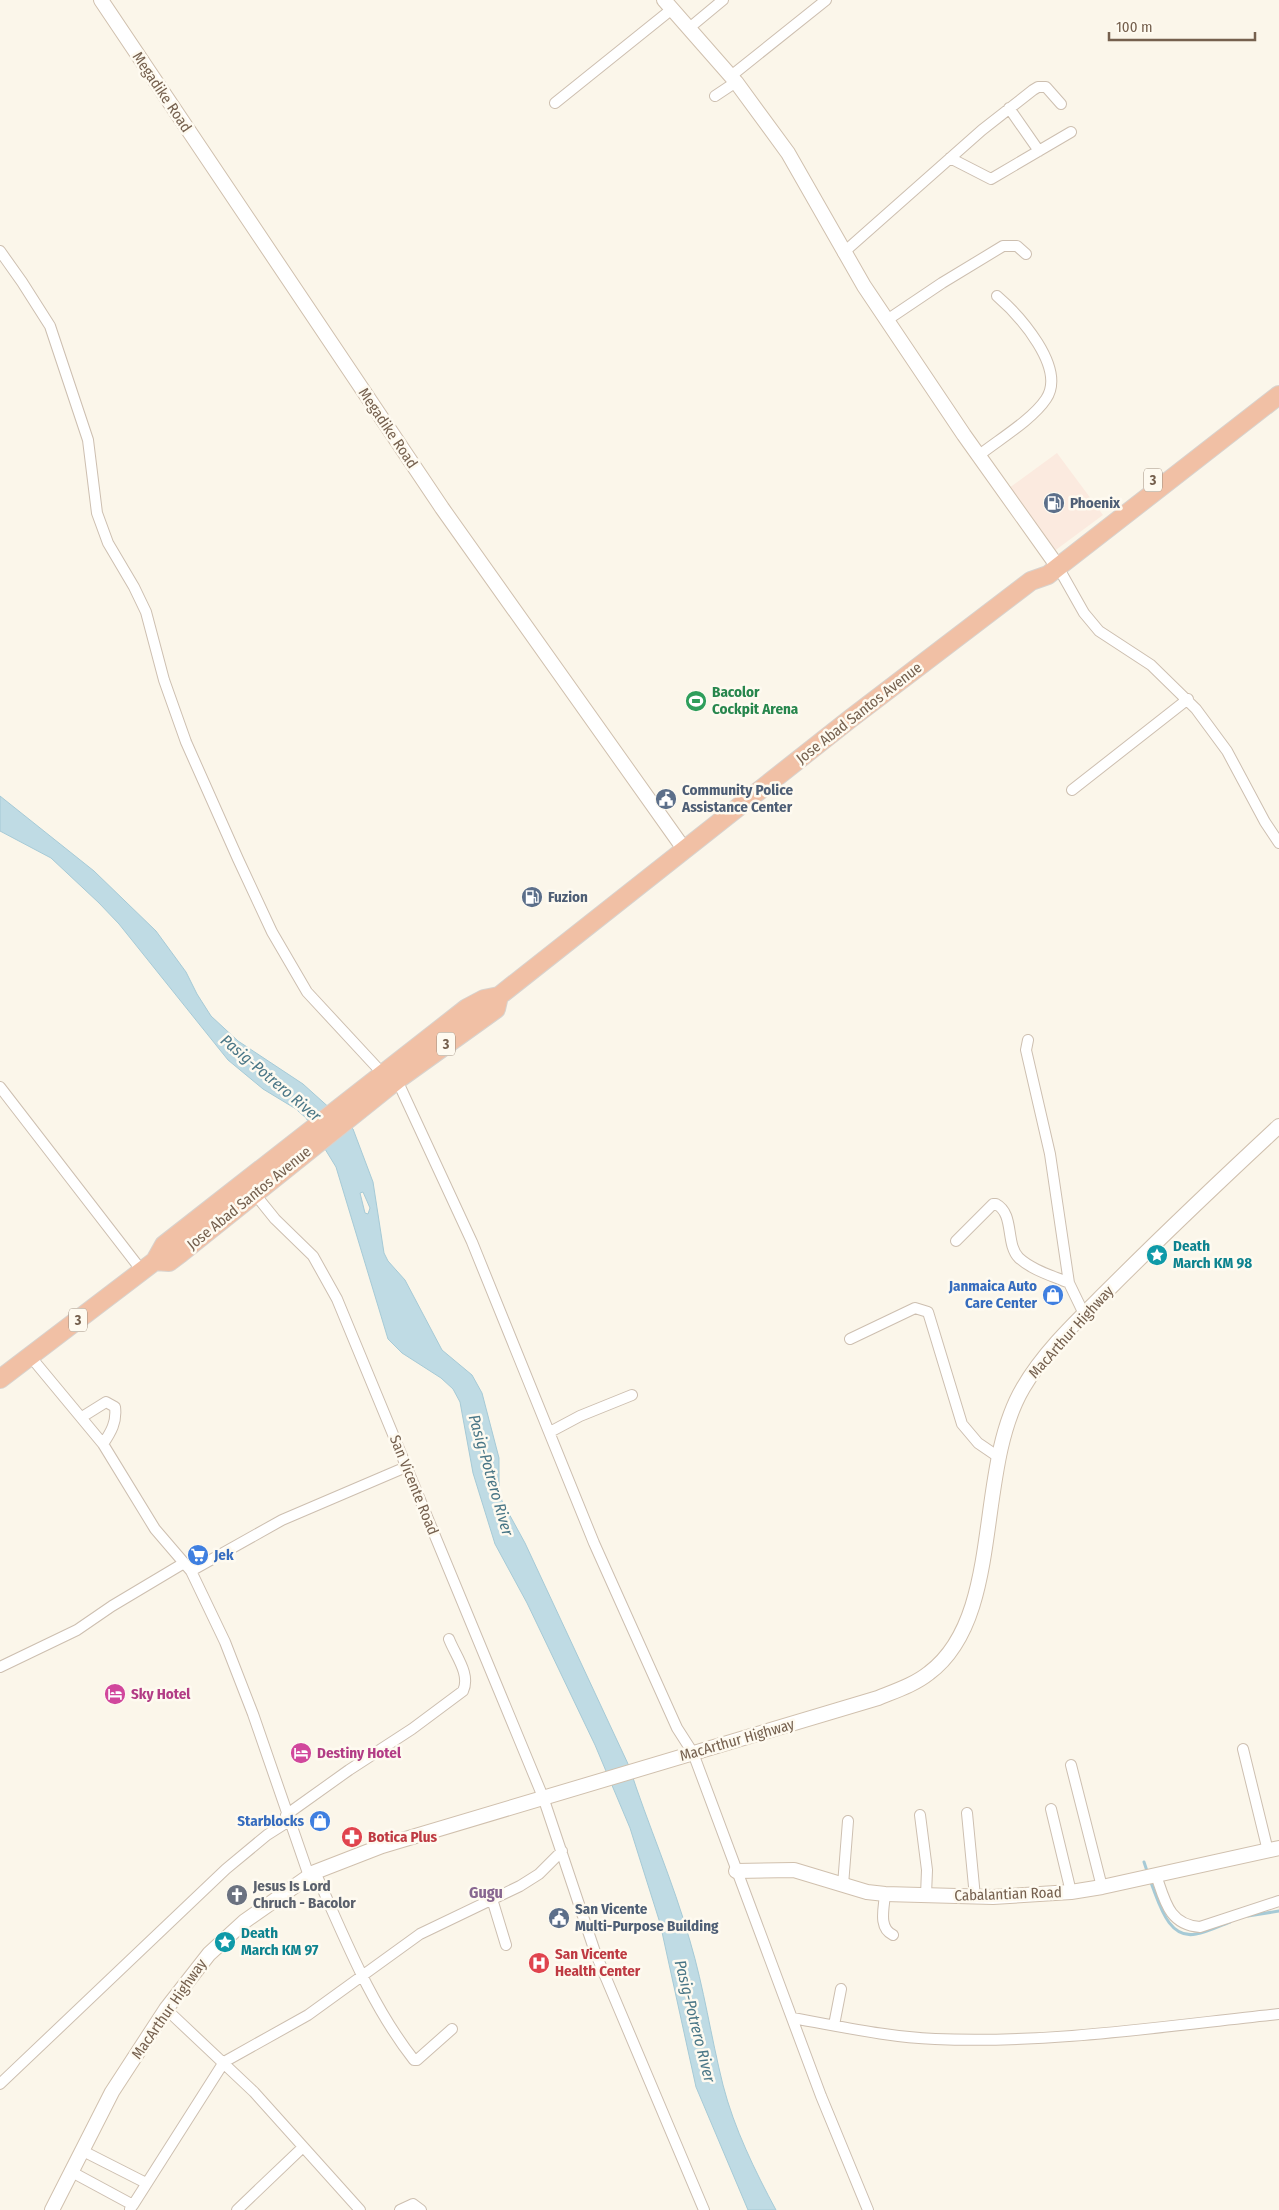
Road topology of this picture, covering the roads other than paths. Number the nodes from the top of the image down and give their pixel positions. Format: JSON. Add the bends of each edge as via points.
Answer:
{"nodes":[{"id":1,"x":101,"y":0,"type":"edge"},
{"id":2,"x":723,"y":0,"type":"edge"},
{"id":3,"x":826,"y":0,"type":"edge"},
{"id":4,"x":668,"y":5,"type":"edge"},
{"id":5,"x":688,"y":29,"type":"junction"},
{"id":6,"x":734,"y":79,"type":"junction"},
{"id":7,"x":715,"y":96,"type":"dead end"},
{"id":8,"x":555,"y":103,"type":"dead end"},
{"id":9,"x":1061,"y":104,"type":"dead end"},
{"id":10,"x":1009,"y":108,"type":"junction"},
{"id":11,"x":1071,"y":132,"type":"dead end"},
{"id":12,"x":1039,"y":151,"type":"junction"},
{"id":13,"x":950,"y":158,"type":"junction"},
{"id":14,"x":0,"y":251,"type":"edge"},
{"id":15,"x":844,"y":253,"type":"junction"},
{"id":16,"x":1026,"y":254,"type":"dead end"},
{"id":17,"x":997,"y":296,"type":"dead end"},
{"id":18,"x":887,"y":320,"type":"junction"},
{"id":19,"x":1279,"y":382,"type":"edge"},
{"id":20,"x":1279,"y":394,"type":"edge"},
{"id":21,"x":978,"y":456,"type":"junction"},
{"id":22,"x":1055,"y":562,"type":"junction"},
{"id":23,"x":1188,"y":699,"type":"junction"},
{"id":24,"x":1072,"y":790,"type":"dead end"},
{"id":25,"x":1279,"y":843,"type":"edge"},
{"id":26,"x":684,"y":849,"type":"junction"},
{"id":27,"x":1028,"y":1040,"type":"dead end"},
{"id":28,"x":386,"y":1080,"type":"junction"},
{"id":29,"x":0,"y":1087,"type":"edge"},
{"id":30,"x":1279,"y":1126,"type":"edge"},
{"id":31,"x":255,"y":1186,"type":"junction"},
{"id":32,"x":956,"y":1241,"type":"dead end"},
{"id":33,"x":149,"y":1266,"type":"junction"},
{"id":34,"x":1069,"y":1283,"type":"junction"},
{"id":35,"x":1084,"y":1314,"type":"junction"},
{"id":36,"x":850,"y":1339,"type":"dead end"},
{"id":37,"x":30,"y":1356,"type":"junction"},
{"id":38,"x":0,"y":1379,"type":"edge"},
{"id":39,"x":632,"y":1395,"type":"dead end"},
{"id":40,"x":82,"y":1417,"type":"junction"},
{"id":41,"x":550,"y":1432,"type":"junction"},
{"id":42,"x":103,"y":1444,"type":"junction"},
{"id":43,"x":997,"y":1456,"type":"junction"},
{"id":44,"x":406,"y":1467,"type":"junction"},
{"id":45,"x":187,"y":1567,"type":"junction"},
{"id":46,"x":449,"y":1639,"type":"dead end"},
{"id":47,"x":0,"y":1666,"type":"edge"},
{"id":48,"x":1243,"y":1749,"type":"dead end"},
{"id":49,"x":690,"y":1753,"type":"junction"},
{"id":50,"x":1071,"y":1765,"type":"dead end"},
{"id":51,"x":545,"y":1796,"type":"junction"},
{"id":52,"x":1051,"y":1808,"type":"dead end"},
{"id":53,"x":967,"y":1813,"type":"dead end"},
{"id":54,"x":920,"y":1815,"type":"dead end"},
{"id":55,"x":288,"y":1818,"type":"junction"},
{"id":56,"x":848,"y":1821,"type":"dead end"},
{"id":57,"x":1273,"y":1849,"type":"edge"},
{"id":58,"x":562,"y":1850,"type":"junction"},
{"id":59,"x":736,"y":1871,"type":"junction"},
{"id":60,"x":312,"y":1874,"type":"junction"},
{"id":61,"x":1156,"y":1875,"type":"junction"},
{"id":62,"x":843,"y":1885,"type":"junction"},
{"id":63,"x":1102,"y":1887,"type":"junction"},
{"id":64,"x":1071,"y":1892,"type":"junction"},
{"id":65,"x":885,"y":1894,"type":"junction"},
{"id":66,"x":926,"y":1895,"type":"junction"},
{"id":67,"x":976,"y":1897,"type":"junction"},
{"id":68,"x":492,"y":1899,"type":"junction"},
{"id":69,"x":1279,"y":1901,"type":"edge"},
{"id":70,"x":893,"y":1935,"type":"dead end"},
{"id":71,"x":506,"y":1945,"type":"dead end"},
{"id":72,"x":362,"y":1974,"type":"junction"},
{"id":73,"x":841,"y":1990,"type":"dead end"},
{"id":74,"x":166,"y":2009,"type":"junction"},
{"id":75,"x":1279,"y":2014,"type":"edge"},
{"id":76,"x":792,"y":2018,"type":"junction"},
{"id":77,"x":834,"y":2025,"type":"junction"},
{"id":78,"x":452,"y":2029,"type":"dead end"},
{"id":79,"x":224,"y":2062,"type":"junction"},
{"id":80,"x":0,"y":2084,"type":"edge"},
{"id":81,"x":302,"y":2148,"type":"junction"},
{"id":82,"x":81,"y":2150,"type":"junction"},
{"id":83,"x":70,"y":2171,"type":"junction"},
{"id":84,"x":146,"y":2183,"type":"junction"},
{"id":85,"x":131,"y":2207,"type":"edge"},
{"id":86,"x":52,"y":2210,"type":"edge"},
{"id":87,"x":237,"y":2210,"type":"edge"},
{"id":88,"x":360,"y":2210,"type":"edge"},
{"id":89,"x":400,"y":2210,"type":"edge"},
{"id":90,"x":421,"y":2210,"type":"edge"},
{"id":91,"x":704,"y":2210,"type":"edge"},
{"id":92,"x":868,"y":2210,"type":"edge"}],
"edges":[{"from":1,"to":26,"type":"main road","name":"Megadike Road","via":[[442,508]]},
{"from":2,"to":5,"type":"street"},
{"from":3,"to":6,"type":"street"},
{"from":4,"to":5,"type":"main road"},
{"from":4,"to":8,"type":"street"},
{"from":5,"to":6,"type":"main road"},
{"from":6,"to":7,"type":"street"},
{"from":6,"to":15,"type":"main road","via":[[788,153]]},
{"from":9,"to":10,"type":"street","via":[[1042,86]]},
{"from":10,"to":12,"type":"street"},
{"from":10,"to":13,"type":"street"},
{"from":11,"to":12,"type":"street"},
{"from":12,"to":13,"type":"street","via":[[991,179]]},
{"from":13,"to":15,"type":"street"},
{"from":14,"to":28,"type":"street","via":[[50,326],[88,440],[97,513],[108,543],[146,612],[164,680],[186,742],[238,859],[272,932],[307,992]]},
{"from":15,"to":18,"type":"main road"},
{"from":16,"to":18,"type":"street","via":[[1016,246],[1003,246]]},
{"from":17,"to":21,"type":"street","via":[[1016,313],[1049,365],[1050,387],[1046,400],[1035,412]]},
{"from":18,"to":21,"type":"main road"},
{"from":19,"to":22,"type":"highway","name":"Jose Abad Santos Avenue","number":"3"},
{"from":20,"to":22,"type":"highway","name":"Jose Abad Santos Avenue","number":"3"},
{"from":21,"to":22,"type":"main road"},
{"from":22,"to":23,"type":"street","via":[[1084,613],[1099,631],[1151,665]]},
{"from":22,"to":26,"type":"highway","name":"Jose Abad Santos Avenue","number":"3","via":[[1042,565],[1031,581]]},
{"from":23,"to":24,"type":"street"},
{"from":23,"to":25,"type":"street","via":[[1227,751]]},
{"from":26,"to":28,"type":"highway","name":"Jose Abad Santos Avenue","number":"3","via":[[499,996],[467,1008]]},
{"from":27,"to":34,"type":"street","via":[[1026,1050],[1050,1154]]},
{"from":28,"to":31,"type":"highway","name":"Jose Abad Santos Avenue","number":"3"},
{"from":28,"to":41,"type":"street","via":[[472,1242]]},
{"from":29,"to":33,"type":"street"},
{"from":30,"to":35,"type":"main road","name":"MacArthur Highway"},
{"from":31,"to":33,"type":"highway","name":"Jose Abad Santos Avenue","number":"3","via":[[169,1262]]},
{"from":31,"to":44,"type":"street","name":"San Vicente Road","via":[[275,1219],[313,1256],[320,1268],[340,1307]]},
{"from":32,"to":34,"type":"street","via":[[996,1204],[1006,1215],[1019,1258]]},
{"from":33,"to":37,"type":"highway","name":"Jose Abad Santos Avenue","number":"3"},
{"from":34,"to":35,"type":"street"},
{"from":35,"to":43,"type":"main road","name":"MacArthur Highway","via":[[1042,1360],[1022,1388],[1009,1415]]},
{"from":36,"to":43,"type":"street","via":[[915,1308],[928,1312],[962,1424],[978,1443]]},
{"from":37,"to":38,"type":"highway","name":"Jose Abad Santos Avenue","number":"3"},
{"from":37,"to":40,"type":"street"},
{"from":39,"to":41,"type":"street"},
{"from":40,"to":42,"type":"street"},
{"from":40,"to":42,"type":"street","via":[[106,1402],[115,1407],[113,1428]]},
{"from":41,"to":49,"type":"street","via":[[594,1542]]},
{"from":42,"to":45,"type":"street","via":[[155,1529]]},
{"from":43,"to":49,"type":"main road","name":"MacArthur Highway","via":[[974,1602],[961,1635],[930,1673],[878,1698]]},
{"from":44,"to":45,"type":"street","via":[[282,1520]]},
{"from":44,"to":51,"type":"street","name":"San Vicente Road"},
{"from":45,"to":47,"type":"street","via":[[112,1606],[77,1630]]},
{"from":45,"to":55,"type":"street","via":[[225,1642]]},
{"from":46,"to":55,"type":"street","via":[[466,1676],[463,1691],[349,1770]]},
{"from":48,"to":57,"type":"street"},
{"from":49,"to":51,"type":"main road","name":"MacArthur Highway"},
{"from":49,"to":59,"type":"street"},
{"from":50,"to":63,"type":"street"},
{"from":51,"to":58,"type":"street","name":"San Vicente Road"},
{"from":51,"to":60,"type":"main road","name":"MacArthur Highway","via":[[382,1846]]},
{"from":52,"to":64,"type":"street"},
{"from":53,"to":67,"type":"street"},
{"from":54,"to":66,"type":"street","via":[[927,1870]]},
{"from":55,"to":60,"type":"street"},
{"from":55,"to":80,"type":"street","via":[[226,1869]]},
{"from":56,"to":62,"type":"street"},
{"from":57,"to":61,"type":"main road","name":"Cabalantian Road"},
{"from":58,"to":68,"type":"street","via":[[539,1874]]},
{"from":58,"to":91,"type":"street","name":"San Vicente Road","via":[[595,1952]]},
{"from":59,"to":62,"type":"main road","name":"Cabalantian Road","via":[[794,1870]]},
{"from":59,"to":76,"type":"street"},
{"from":60,"to":72,"type":"street"},
{"from":60,"to":74,"type":"main road","name":"MacArthur Highway","via":[[251,1916],[219,1944]]},
{"from":61,"to":63,"type":"main road","name":"Cabalantian Road"},
{"from":61,"to":69,"type":"street","via":[[1172,1913],[1187,1926],[1200,1927]]},
{"from":62,"to":65,"type":"main road","name":"Cabalantian Road"},
{"from":63,"to":64,"type":"main road","name":"Cabalantian Road"},
{"from":64,"to":67,"type":"main road","name":"Cabalantian Road"},
{"from":65,"to":66,"type":"main road","name":"Cabalantian Road"},
{"from":65,"to":70,"type":"street","via":[[883,1924]]},
{"from":66,"to":67,"type":"main road","name":"Cabalantian Road"},
{"from":68,"to":71,"type":"street"},
{"from":68,"to":72,"type":"street","via":[[420,1934]]},
{"from":72,"to":78,"type":"street","via":[[389,2026],[414,2060]]},
{"from":72,"to":79,"type":"street","via":[[308,2015]]},
{"from":73,"to":77,"type":"street"},
{"from":74,"to":79,"type":"street"},
{"from":74,"to":82,"type":"main road","name":"MacArthur Highway","via":[[112,2092]]},
{"from":75,"to":77,"type":"street","via":[[1100,2034],[993,2040],[932,2039]]},
{"from":76,"to":77,"type":"street"},
{"from":76,"to":92,"type":"street"},
{"from":79,"to":81,"type":"street"},
{"from":79,"to":84,"type":"street"},
{"from":81,"to":87,"type":"street"},
{"from":81,"to":88,"type":"street"},
{"from":82,"to":83,"type":"main road","name":"MacArthur Highway"},
{"from":82,"to":84,"type":"street"},
{"from":83,"to":85,"type":"street"},
{"from":83,"to":86,"type":"main road","name":"MacArthur Highway"},
{"from":84,"to":85,"type":"street"},
{"from":89,"to":90,"type":"street","via":[[413,2204]]}]}
